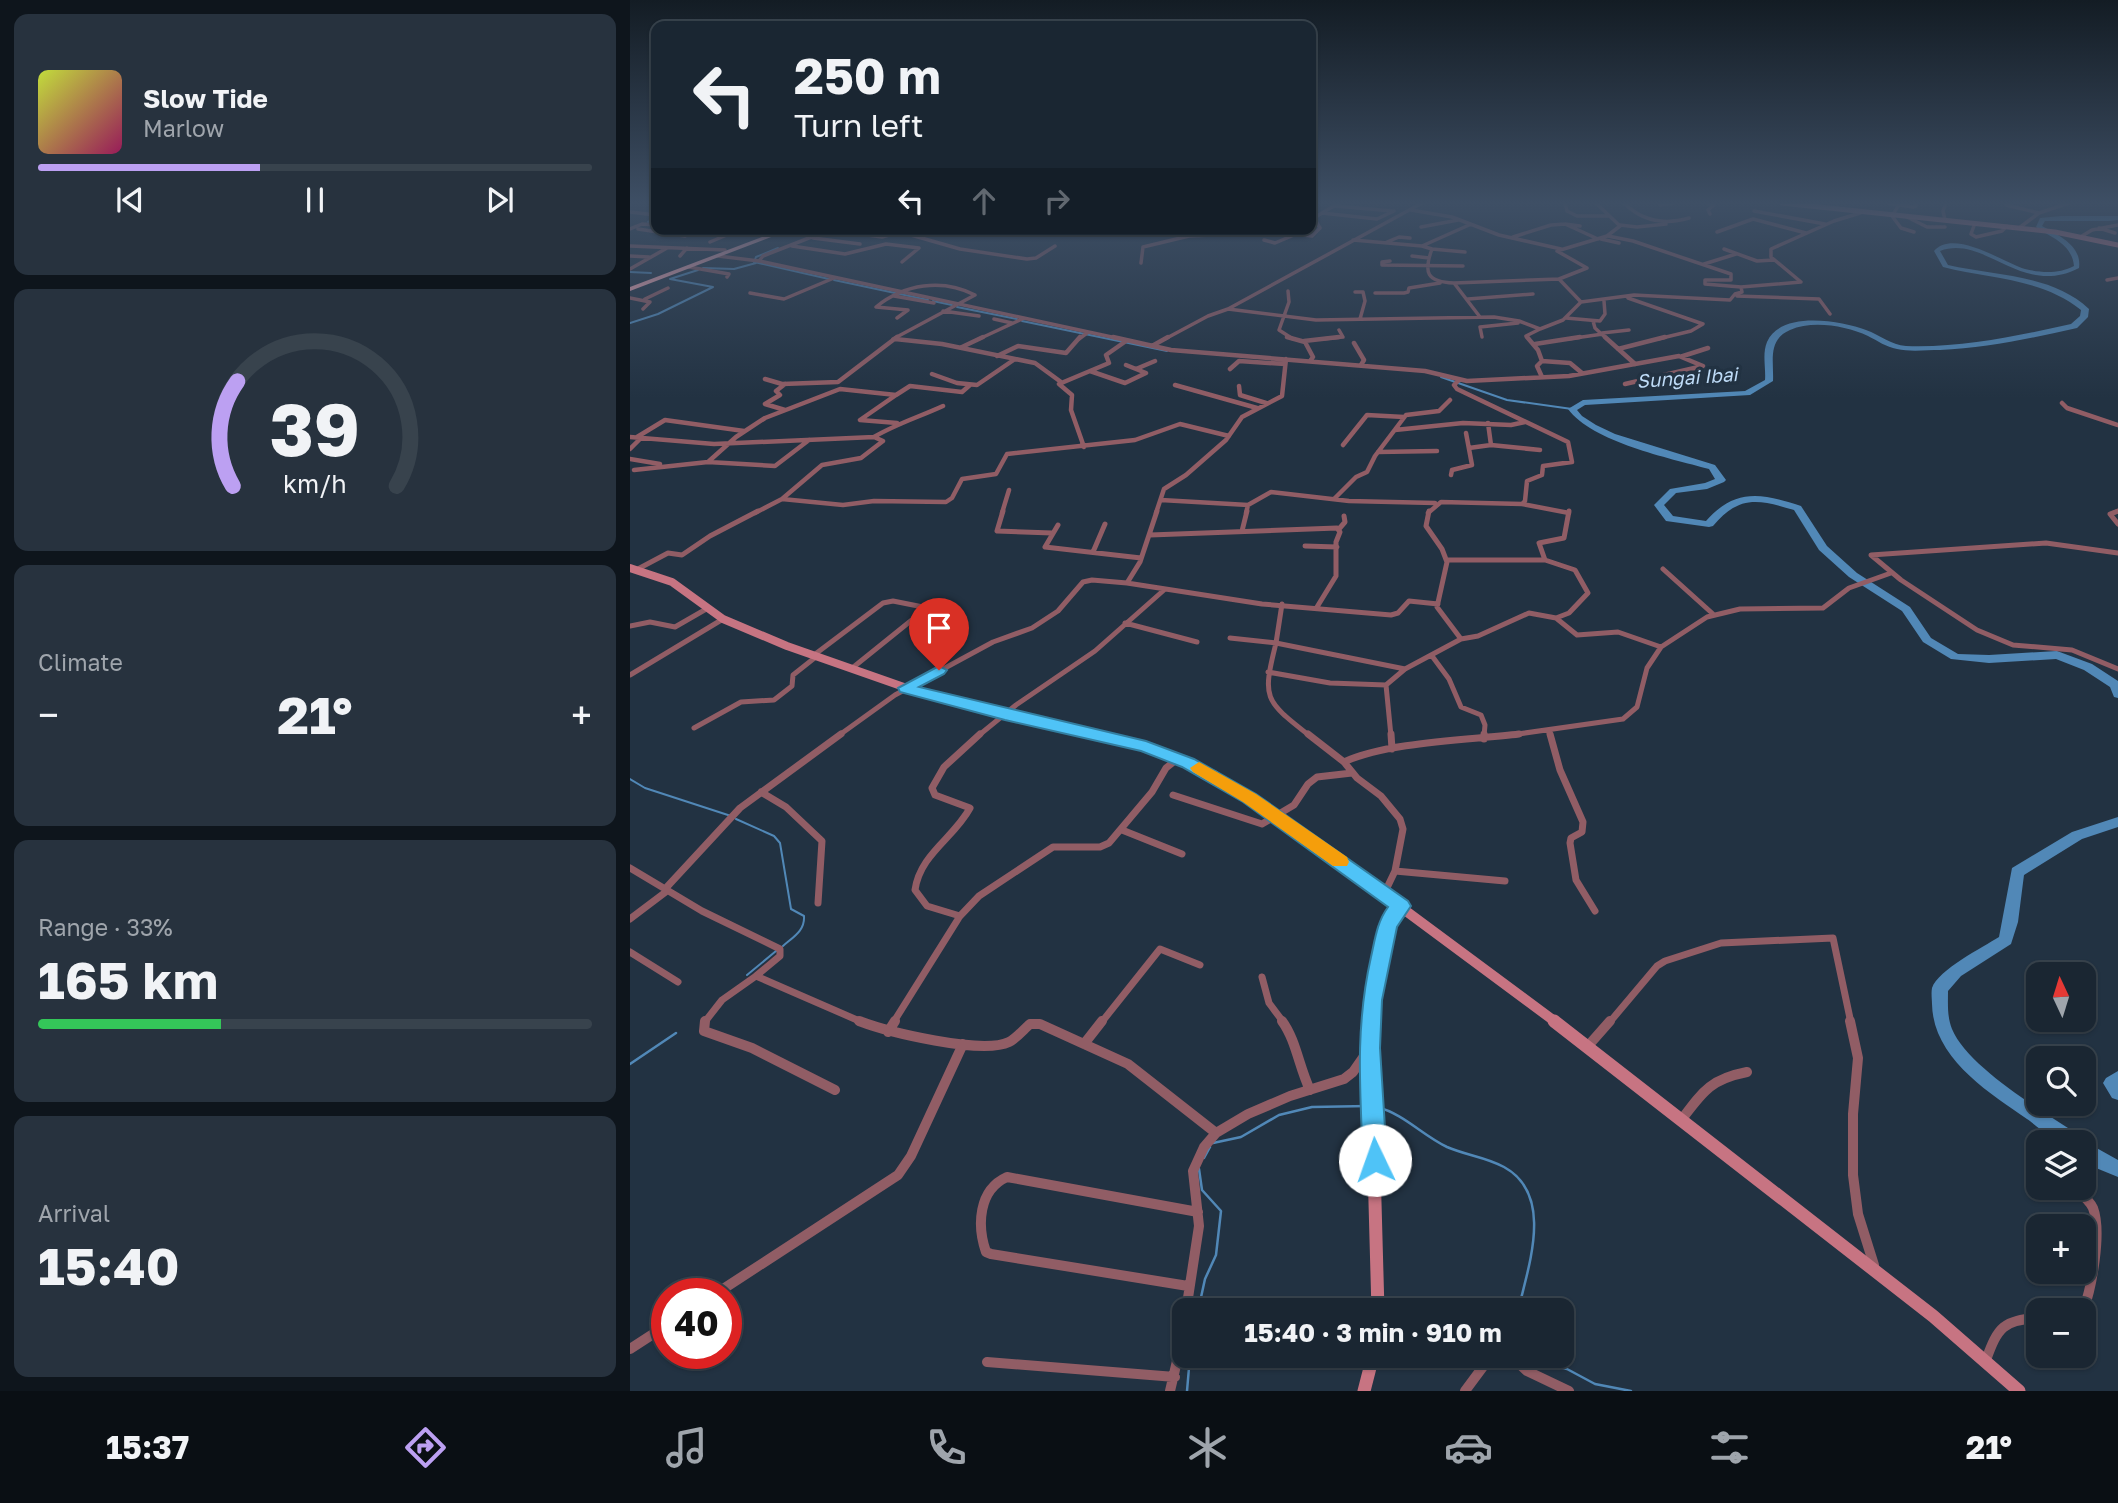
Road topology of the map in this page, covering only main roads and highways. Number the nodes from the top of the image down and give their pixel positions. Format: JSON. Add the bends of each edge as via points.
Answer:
{"nodes":[{"id":1,"x":681,"y":268,"type":"edge"},
{"id":2,"x":686,"y":268,"type":"edge"},
{"id":3,"x":630,"y":287,"type":"edge"}],
"edges":[{"from":1,"to":3,"type":"highway"},
{"from":2,"to":3,"type":"highway"}]}
